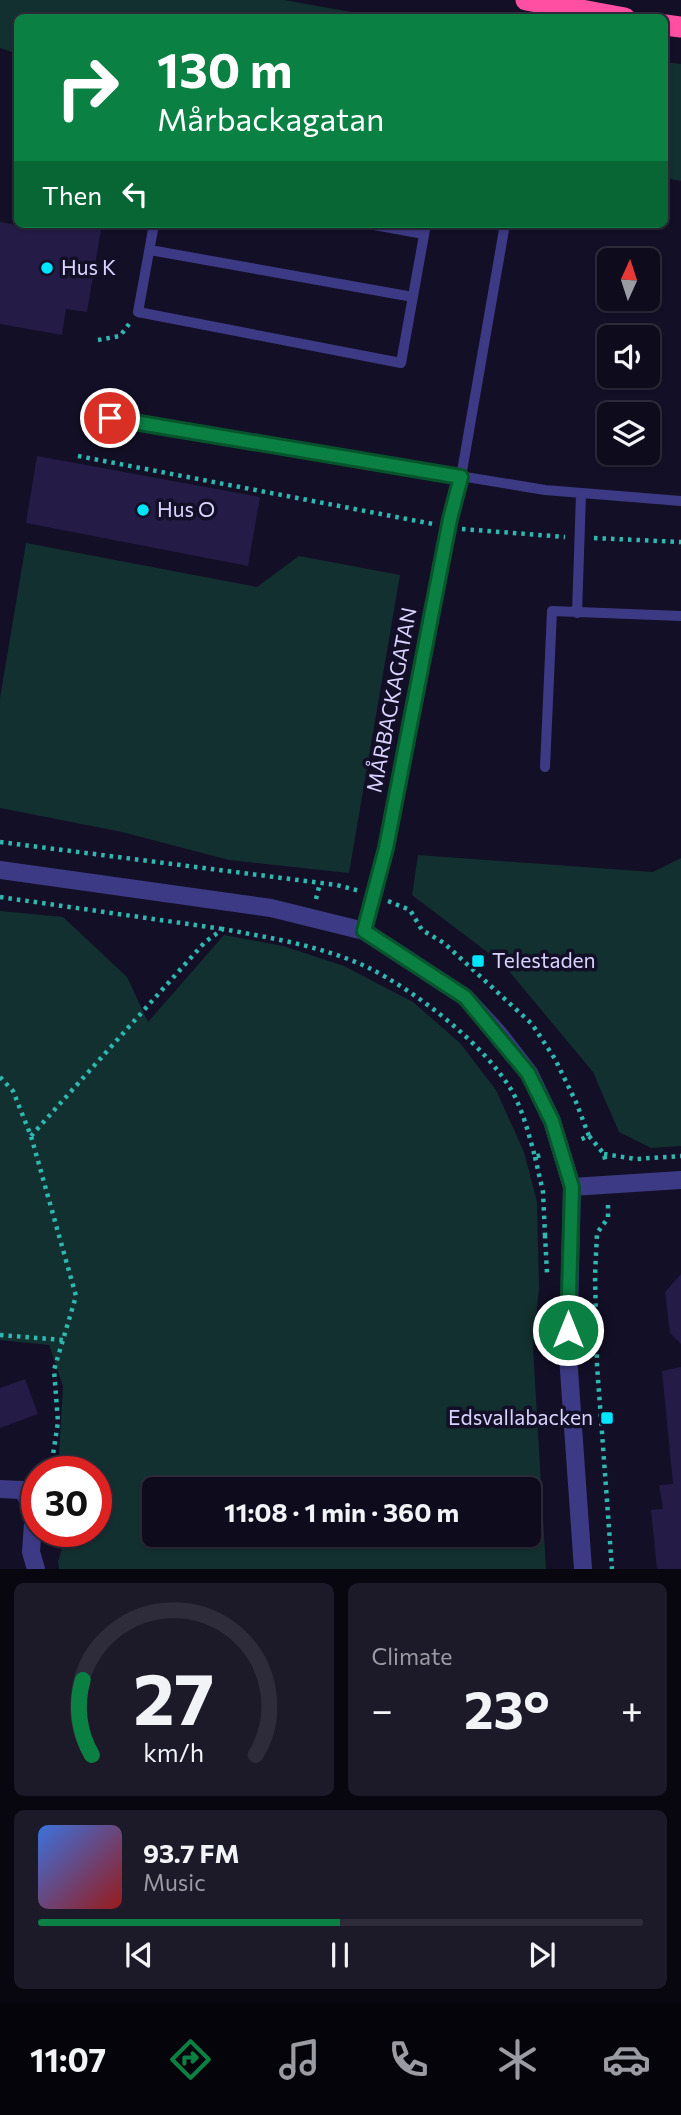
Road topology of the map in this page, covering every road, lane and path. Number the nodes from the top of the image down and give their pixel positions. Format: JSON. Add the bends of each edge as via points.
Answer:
{"nodes":[{"id":1,"x":526,"y":0,"type":"edge"},
{"id":2,"x":603,"y":14,"type":"edge"},
{"id":3,"x":153,"y":228,"type":"edge"},
{"id":4,"x":504,"y":228,"type":"edge"},
{"id":5,"x":425,"y":229,"type":"edge"},
{"id":6,"x":150,"y":250,"type":"junction"},
{"id":7,"x":413,"y":297,"type":"junction"},
{"id":8,"x":138,"y":312,"type":"junction"},
{"id":9,"x":98,"y":340,"type":"dead end"},
{"id":10,"x":85,"y":414,"type":"dead end"},
{"id":11,"x":78,"y":456,"type":"dead end"},
{"id":12,"x":461,"y":477,"type":"junction"},
{"id":13,"x":581,"y":494,"type":"junction"},
{"id":14,"x":681,"y":501,"type":"edge"},
{"id":15,"x":448,"y":527,"type":"junction"},
{"id":16,"x":579,"y":538,"type":"junction"},
{"id":17,"x":681,"y":542,"type":"edge"},
{"id":18,"x":576,"y":613,"type":"junction"},
{"id":19,"x":681,"y":616,"type":"edge"},
{"id":20,"x":545,"y":767,"type":"dead end"},
{"id":21,"x":0,"y":842,"type":"edge"},
{"id":22,"x":0,"y":870,"type":"edge"},
{"id":23,"x":374,"y":894,"type":"junction"},
{"id":24,"x":0,"y":897,"type":"edge"},
{"id":25,"x":223,"y":929,"type":"junction"},
{"id":26,"x":364,"y":931,"type":"junction"},
{"id":27,"x":0,"y":1077,"type":"edge"},
{"id":28,"x":31,"y":1136,"type":"junction"},
{"id":29,"x":589,"y":1136,"type":"junction"},
{"id":30,"x":561,"y":1147,"type":"junction"},
{"id":31,"x":604,"y":1154,"type":"junction"},
{"id":32,"x":681,"y":1156,"type":"edge"},
{"id":33,"x":681,"y":1180,"type":"edge"},
{"id":34,"x":608,"y":1184,"type":"junction"},
{"id":35,"x":572,"y":1187,"type":"junction"},
{"id":36,"x":0,"y":1335,"type":"edge"},
{"id":37,"x":63,"y":1340,"type":"junction"},
{"id":38,"x":53,"y":1456,"type":"edge"},
{"id":39,"x":0,"y":1489,"type":"edge"},
{"id":40,"x":36,"y":1569,"type":"edge"},
{"id":41,"x":583,"y":1569,"type":"edge"},
{"id":42,"x":612,"y":1569,"type":"edge"}],
"edges":[{"from":1,"to":2,"type":"highway"},
{"from":3,"to":6,"type":"lane"},
{"from":4,"to":12,"type":"lane","name":"MÅRBACKAGATAN"},
{"from":5,"to":7,"type":"lane"},
{"from":6,"to":7,"type":"lane"},
{"from":6,"to":8,"type":"lane"},
{"from":7,"to":8,"type":"lane","via":[[401,363]]},
{"from":8,"to":9,"type":"path","via":[[120,336]]},
{"from":10,"to":12,"type":"lane"},
{"from":11,"to":15,"type":"path"},
{"from":12,"to":13,"type":"lane"},
{"from":12,"to":15,"type":"lane","name":"MÅRBACKAGATAN"},
{"from":13,"to":14,"type":"lane"},
{"from":13,"to":16,"type":"lane"},
{"from":15,"to":16,"type":"path"},
{"from":15,"to":23,"type":"lane","name":"MÅRBACKAGATAN"},
{"from":16,"to":17,"type":"path"},
{"from":16,"to":18,"type":"lane"},
{"from":18,"to":19,"type":"lane"},
{"from":18,"to":20,"type":"lane","via":[[552,611]]},
{"from":21,"to":23,"type":"path","via":[[337,885]]},
{"from":22,"to":26,"type":"street","via":[[271,908]]},
{"from":23,"to":26,"type":"lane","name":"MÅRBACKAGATAN"},
{"from":23,"to":29,"type":"path","via":[[410,911],[422,930],[444,943],[531,1024],[555,1059]]},
{"from":24,"to":25,"type":"path"},
{"from":25,"to":28,"type":"path","via":[[205,942]]},
{"from":25,"to":30,"type":"path","via":[[299,944],[367,967],[412,995],[474,1045],[512,1091],[535,1157]]},
{"from":26,"to":30,"type":"street","via":[[465,997],[528,1073]]},
{"from":27,"to":28,"type":"path","via":[[13,1091]]},
{"from":28,"to":37,"type":"path","via":[[76,1296]]},
{"from":29,"to":30,"type":"path"},
{"from":29,"to":31,"type":"path"},
{"from":30,"to":35,"type":"street"},
{"from":31,"to":32,"type":"path","via":[[636,1159]]},
{"from":31,"to":34,"type":"path"},
{"from":33,"to":34,"type":"street"},
{"from":34,"to":35,"type":"street"},
{"from":34,"to":42,"type":"path","via":[[608,1218],[597,1233],[595,1276]]},
{"from":35,"to":41,"type":"street","via":[[568,1356]]},
{"from":36,"to":37,"type":"path"},
{"from":37,"to":38,"type":"path","via":[[54,1370],[58,1422]]},
{"from":39,"to":40,"type":"street","via":[[22,1490],[34,1509],[31,1552]]}]}
